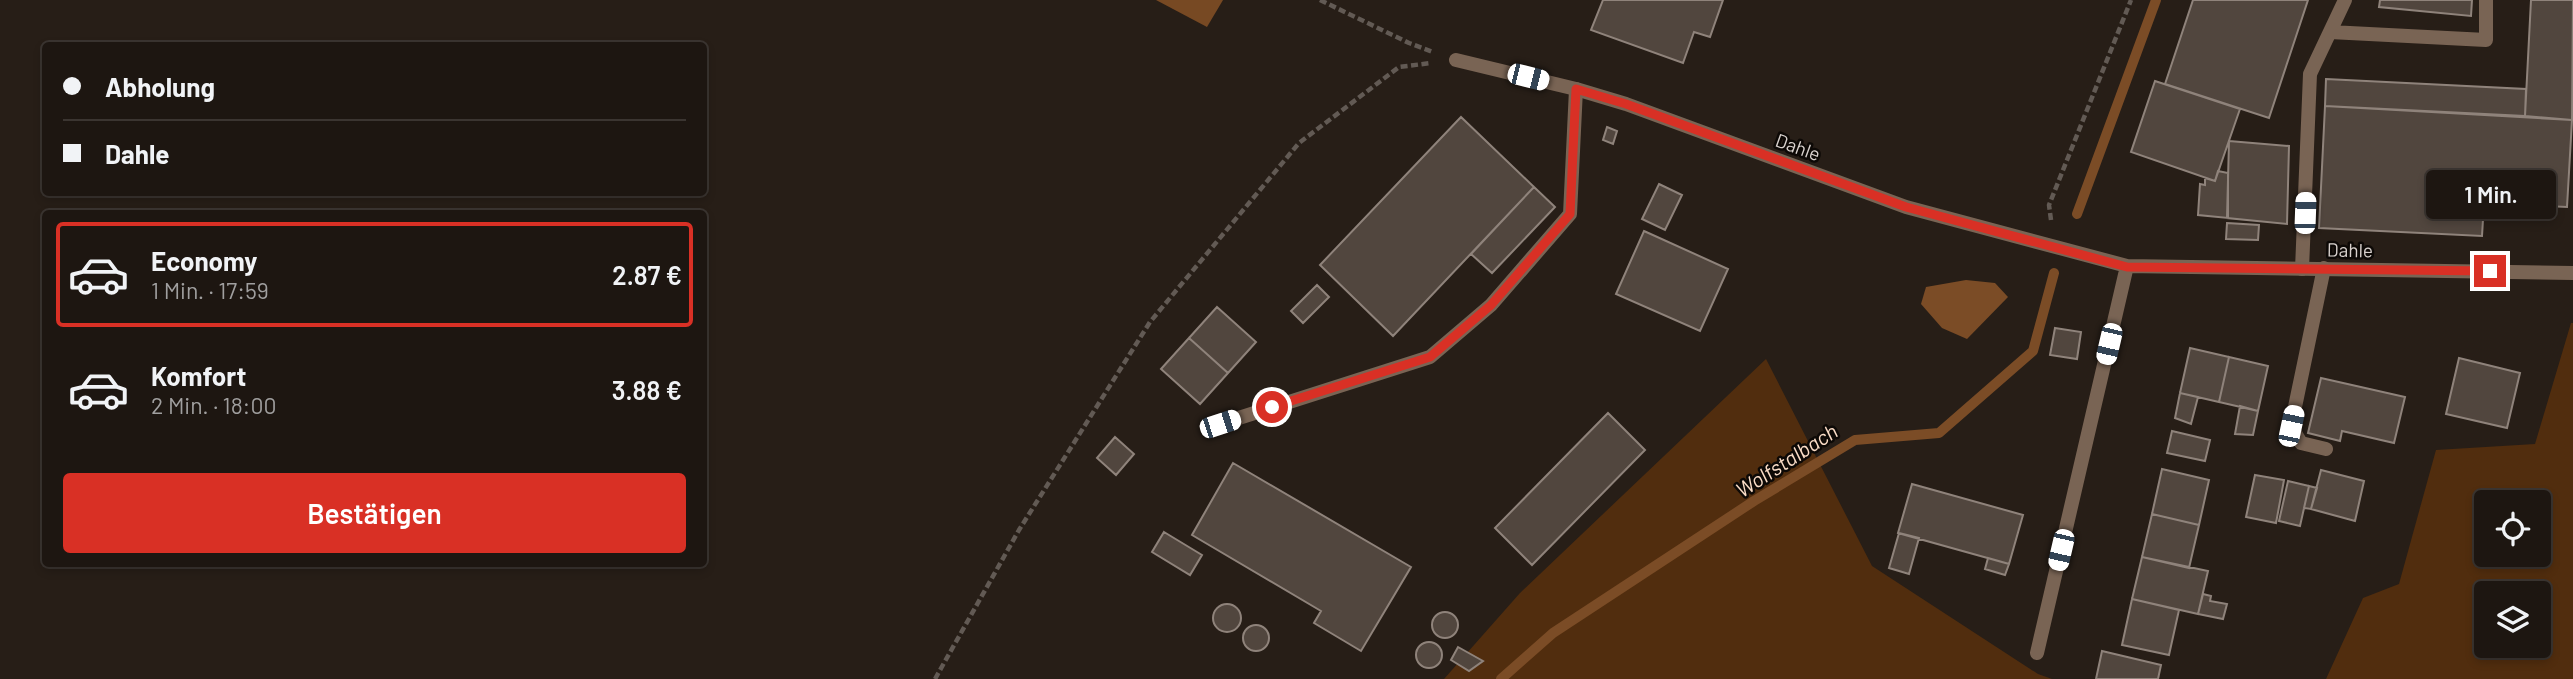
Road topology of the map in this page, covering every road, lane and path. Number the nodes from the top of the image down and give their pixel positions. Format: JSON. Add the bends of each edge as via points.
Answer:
{"nodes":[{"id":1,"x":1320,"y":0,"type":"edge"},
{"id":2,"x":2131,"y":0,"type":"edge"},
{"id":3,"x":2345,"y":0,"type":"edge"},
{"id":4,"x":2486,"y":0,"type":"edge"},
{"id":5,"x":2330,"y":32,"type":"junction"},
{"id":6,"x":1456,"y":60,"type":"junction"},
{"id":7,"x":1576,"y":89,"type":"junction"},
{"id":8,"x":2055,"y":249,"type":"junction"},
{"id":9,"x":2127,"y":267,"type":"junction"},
{"id":10,"x":2324,"y":268,"type":"junction"},
{"id":11,"x":2302,"y":269,"type":"junction"},
{"id":12,"x":2573,"y":273,"type":"edge"},
{"id":13,"x":1220,"y":424,"type":"dead end"},
{"id":14,"x":2326,"y":449,"type":"dead end"},
{"id":15,"x":2037,"y":653,"type":"dead end"},
{"id":16,"x":935,"y":679,"type":"edge"}],
"edges":[{"from":1,"to":6,"type":"path"},
{"from":2,"to":8,"type":"path","via":[[2049,205]]},
{"from":3,"to":5,"type":"street"},
{"from":4,"to":5,"type":"street","via":[[2486,40]]},
{"from":5,"to":11,"type":"street","via":[[2310,74]]},
{"from":6,"to":7,"type":"street","name":"Dahle"},
{"from":6,"to":16,"type":"path","via":[[1399,67],[1300,143],[1150,322],[1020,530]]},
{"from":7,"to":8,"type":"street","name":"Dahle","via":[[1906,207]]},
{"from":7,"to":13,"type":"street","via":[[1570,214],[1491,305],[1430,357]]},
{"from":8,"to":9,"type":"street","name":"Dahle"},
{"from":9,"to":11,"type":"street","name":"Dahle"},
{"from":9,"to":15,"type":"street"},
{"from":10,"to":11,"type":"street","name":"Dahle"},
{"from":10,"to":12,"type":"street","name":"Dahle"},
{"from":10,"to":14,"type":"street","via":[[2291,426],[2301,443]]}]}
